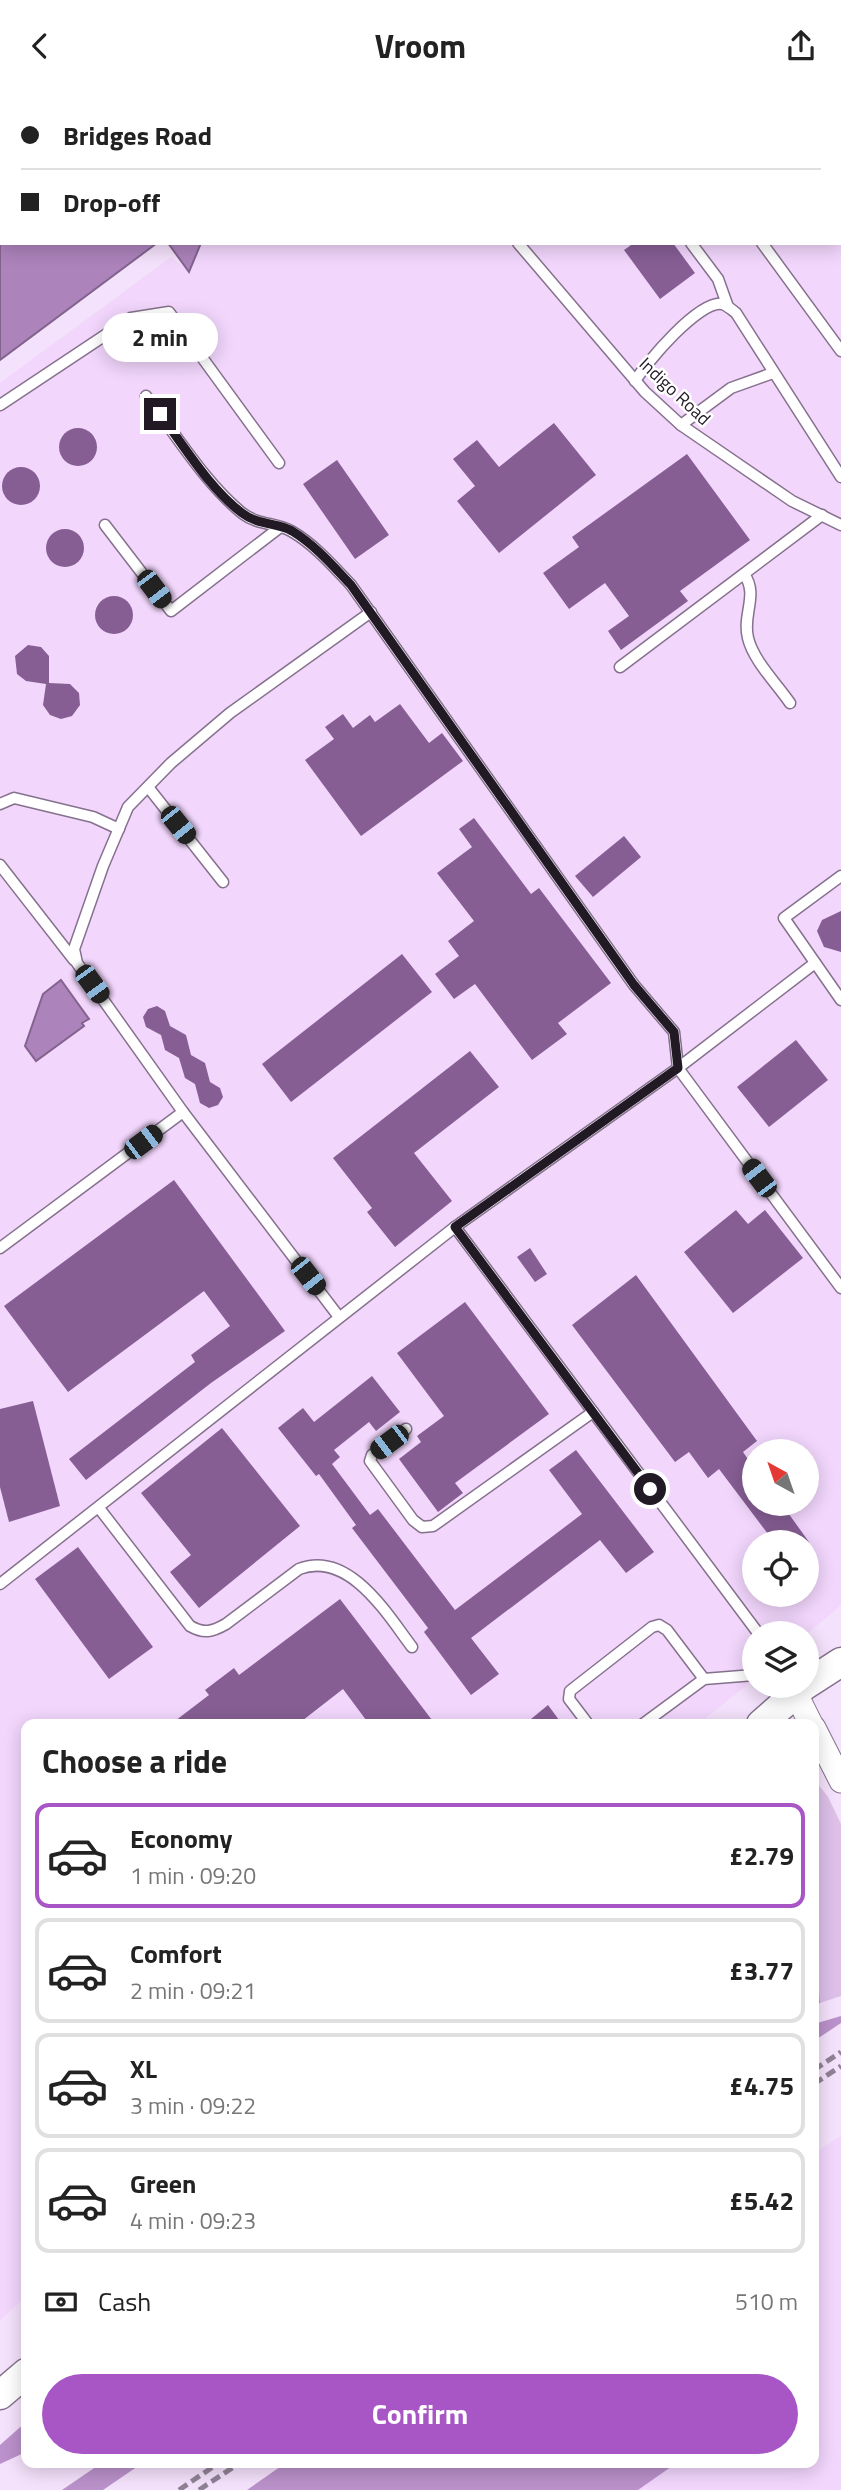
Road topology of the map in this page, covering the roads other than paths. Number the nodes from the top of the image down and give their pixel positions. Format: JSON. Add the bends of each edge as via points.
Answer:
{"nodes":[{"id":1,"x":520,"y":245,"type":"edge"},
{"id":2,"x":692,"y":245,"type":"edge"},
{"id":3,"x":763,"y":245,"type":"edge"},
{"id":4,"x":728,"y":307,"type":"junction"},
{"id":5,"x":841,"y":351,"type":"edge"},
{"id":6,"x":773,"y":373,"type":"junction"},
{"id":7,"x":635,"y":381,"type":"junction"},
{"id":8,"x":146,"y":396,"type":"dead end"},
{"id":9,"x":0,"y":405,"type":"edge"},
{"id":10,"x":681,"y":425,"type":"junction"},
{"id":11,"x":279,"y":463,"type":"dead end"},
{"id":12,"x":841,"y":477,"type":"edge"},
{"id":13,"x":822,"y":515,"type":"junction"},
{"id":14,"x":106,"y":525,"type":"dead end"},
{"id":15,"x":841,"y":525,"type":"edge"},
{"id":16,"x":279,"y":528,"type":"junction"},
{"id":17,"x":744,"y":574,"type":"junction"},
{"id":18,"x":371,"y":612,"type":"junction"},
{"id":19,"x":620,"y":667,"type":"dead end"},
{"id":20,"x":790,"y":703,"type":"dead end"},
{"id":21,"x":148,"y":787,"type":"junction"},
{"id":22,"x":0,"y":804,"type":"edge"},
{"id":23,"x":119,"y":829,"type":"junction"},
{"id":24,"x":0,"y":865,"type":"edge"},
{"id":25,"x":841,"y":876,"type":"edge"},
{"id":26,"x":223,"y":882,"type":"dead end"},
{"id":27,"x":77,"y":963,"type":"junction"},
{"id":28,"x":814,"y":964,"type":"junction"},
{"id":29,"x":841,"y":1000,"type":"edge"},
{"id":30,"x":678,"y":1068,"type":"junction"},
{"id":31,"x":183,"y":1112,"type":"junction"},
{"id":32,"x":455,"y":1227,"type":"junction"},
{"id":33,"x":0,"y":1248,"type":"edge"},
{"id":34,"x":841,"y":1288,"type":"edge"},
{"id":35,"x":340,"y":1317,"type":"junction"},
{"id":36,"x":593,"y":1412,"type":"junction"},
{"id":37,"x":406,"y":1429,"type":"dead end"},
{"id":38,"x":99,"y":1508,"type":"junction"},
{"id":39,"x":0,"y":1584,"type":"edge"},
{"id":40,"x":749,"y":1621,"type":"edge"},
{"id":41,"x":412,"y":1647,"type":"dead end"},
{"id":42,"x":841,"y":1662,"type":"edge"},
{"id":43,"x":819,"y":1675,"type":"edge"},
{"id":44,"x":742,"y":1676,"type":"edge"},
{"id":45,"x":704,"y":1679,"type":"junction"},
{"id":46,"x":788,"y":1698,"type":"edge"},
{"id":47,"x":803,"y":1698,"type":"edge"},
{"id":48,"x":584,"y":1719,"type":"edge"},
{"id":49,"x":650,"y":1719,"type":"edge"},
{"id":50,"x":766,"y":1719,"type":"edge"},
{"id":51,"x":809,"y":1719,"type":"edge"},
{"id":52,"x":819,"y":1738,"type":"edge"},
{"id":53,"x":841,"y":1781,"type":"edge"},
{"id":54,"x":21,"y":2376,"type":"edge"},
{"id":55,"x":0,"y":2395,"type":"edge"}],
"edges":[{"from":1,"to":7,"type":"lane","name":"Indigo Road"},
{"from":2,"to":4,"type":"lane","via":[[718,279]]},
{"from":3,"to":5,"type":"lane"},
{"from":4,"to":6,"type":"lane"},
{"from":4,"to":7,"type":"lane","via":[[720,303],[710,306],[671,336]]},
{"from":6,"to":10,"type":"lane","via":[[731,388]]},
{"from":6,"to":12,"type":"lane"},
{"from":7,"to":10,"type":"lane","name":"Indigo Road"},
{"from":8,"to":16,"type":"lane","via":[[216,487],[241,512],[258,524]]},
{"from":9,"to":11,"type":"lane","via":[[131,318],[169,312]]},
{"from":10,"to":13,"type":"lane","name":"Indigo Road","via":[[792,501]]},
{"from":13,"to":15,"type":"lane","name":"Indigo Road"},
{"from":13,"to":17,"type":"lane"},
{"from":14,"to":16,"type":"lane","via":[[171,611]]},
{"from":16,"to":18,"type":"lane","via":[[290,530],[319,552]]},
{"from":17,"to":19,"type":"lane"},
{"from":17,"to":20,"type":"lane","via":[[752,593],[748,638]]},
{"from":18,"to":21,"type":"lane","via":[[230,713]]},
{"from":18,"to":30,"type":"lane","via":[[634,985],[674,1032]]},
{"from":21,"to":23,"type":"lane","via":[[128,807]]},
{"from":21,"to":26,"type":"lane"},
{"from":22,"to":23,"type":"lane","via":[[14,798],[93,817]]},
{"from":23,"to":27,"type":"lane","via":[[74,949]]},
{"from":24,"to":27,"type":"lane"},
{"from":25,"to":28,"type":"lane","via":[[784,918]]},
{"from":27,"to":31,"type":"lane"},
{"from":28,"to":29,"type":"lane"},
{"from":28,"to":30,"type":"lane"},
{"from":30,"to":32,"type":"lane"},
{"from":30,"to":34,"type":"lane"},
{"from":31,"to":33,"type":"lane"},
{"from":31,"to":35,"type":"lane"},
{"from":32,"to":35,"type":"lane"},
{"from":32,"to":36,"type":"lane"},
{"from":35,"to":38,"type":"lane"},
{"from":36,"to":37,"type":"lane","via":[[443,1521],[422,1527],[369,1461]]},
{"from":36,"to":40,"type":"lane"},
{"from":38,"to":39,"type":"lane"},
{"from":38,"to":41,"type":"lane","via":[[190,1626],[201,1632],[226,1624],[311,1564],[323,1565],[364,1586]]},
{"from":42,"to":43,"type":"street"},
{"from":44,"to":45,"type":"lane"},
{"from":45,"to":48,"type":"lane","via":[[667,1630],[652,1627],[570,1691],[569,1699]]},
{"from":45,"to":49,"type":"lane"},
{"from":46,"to":50,"type":"street"},
{"from":47,"to":51,"type":"street"},
{"from":52,"to":53,"type":"street"},
{"from":54,"to":55,"type":"street"}]}
